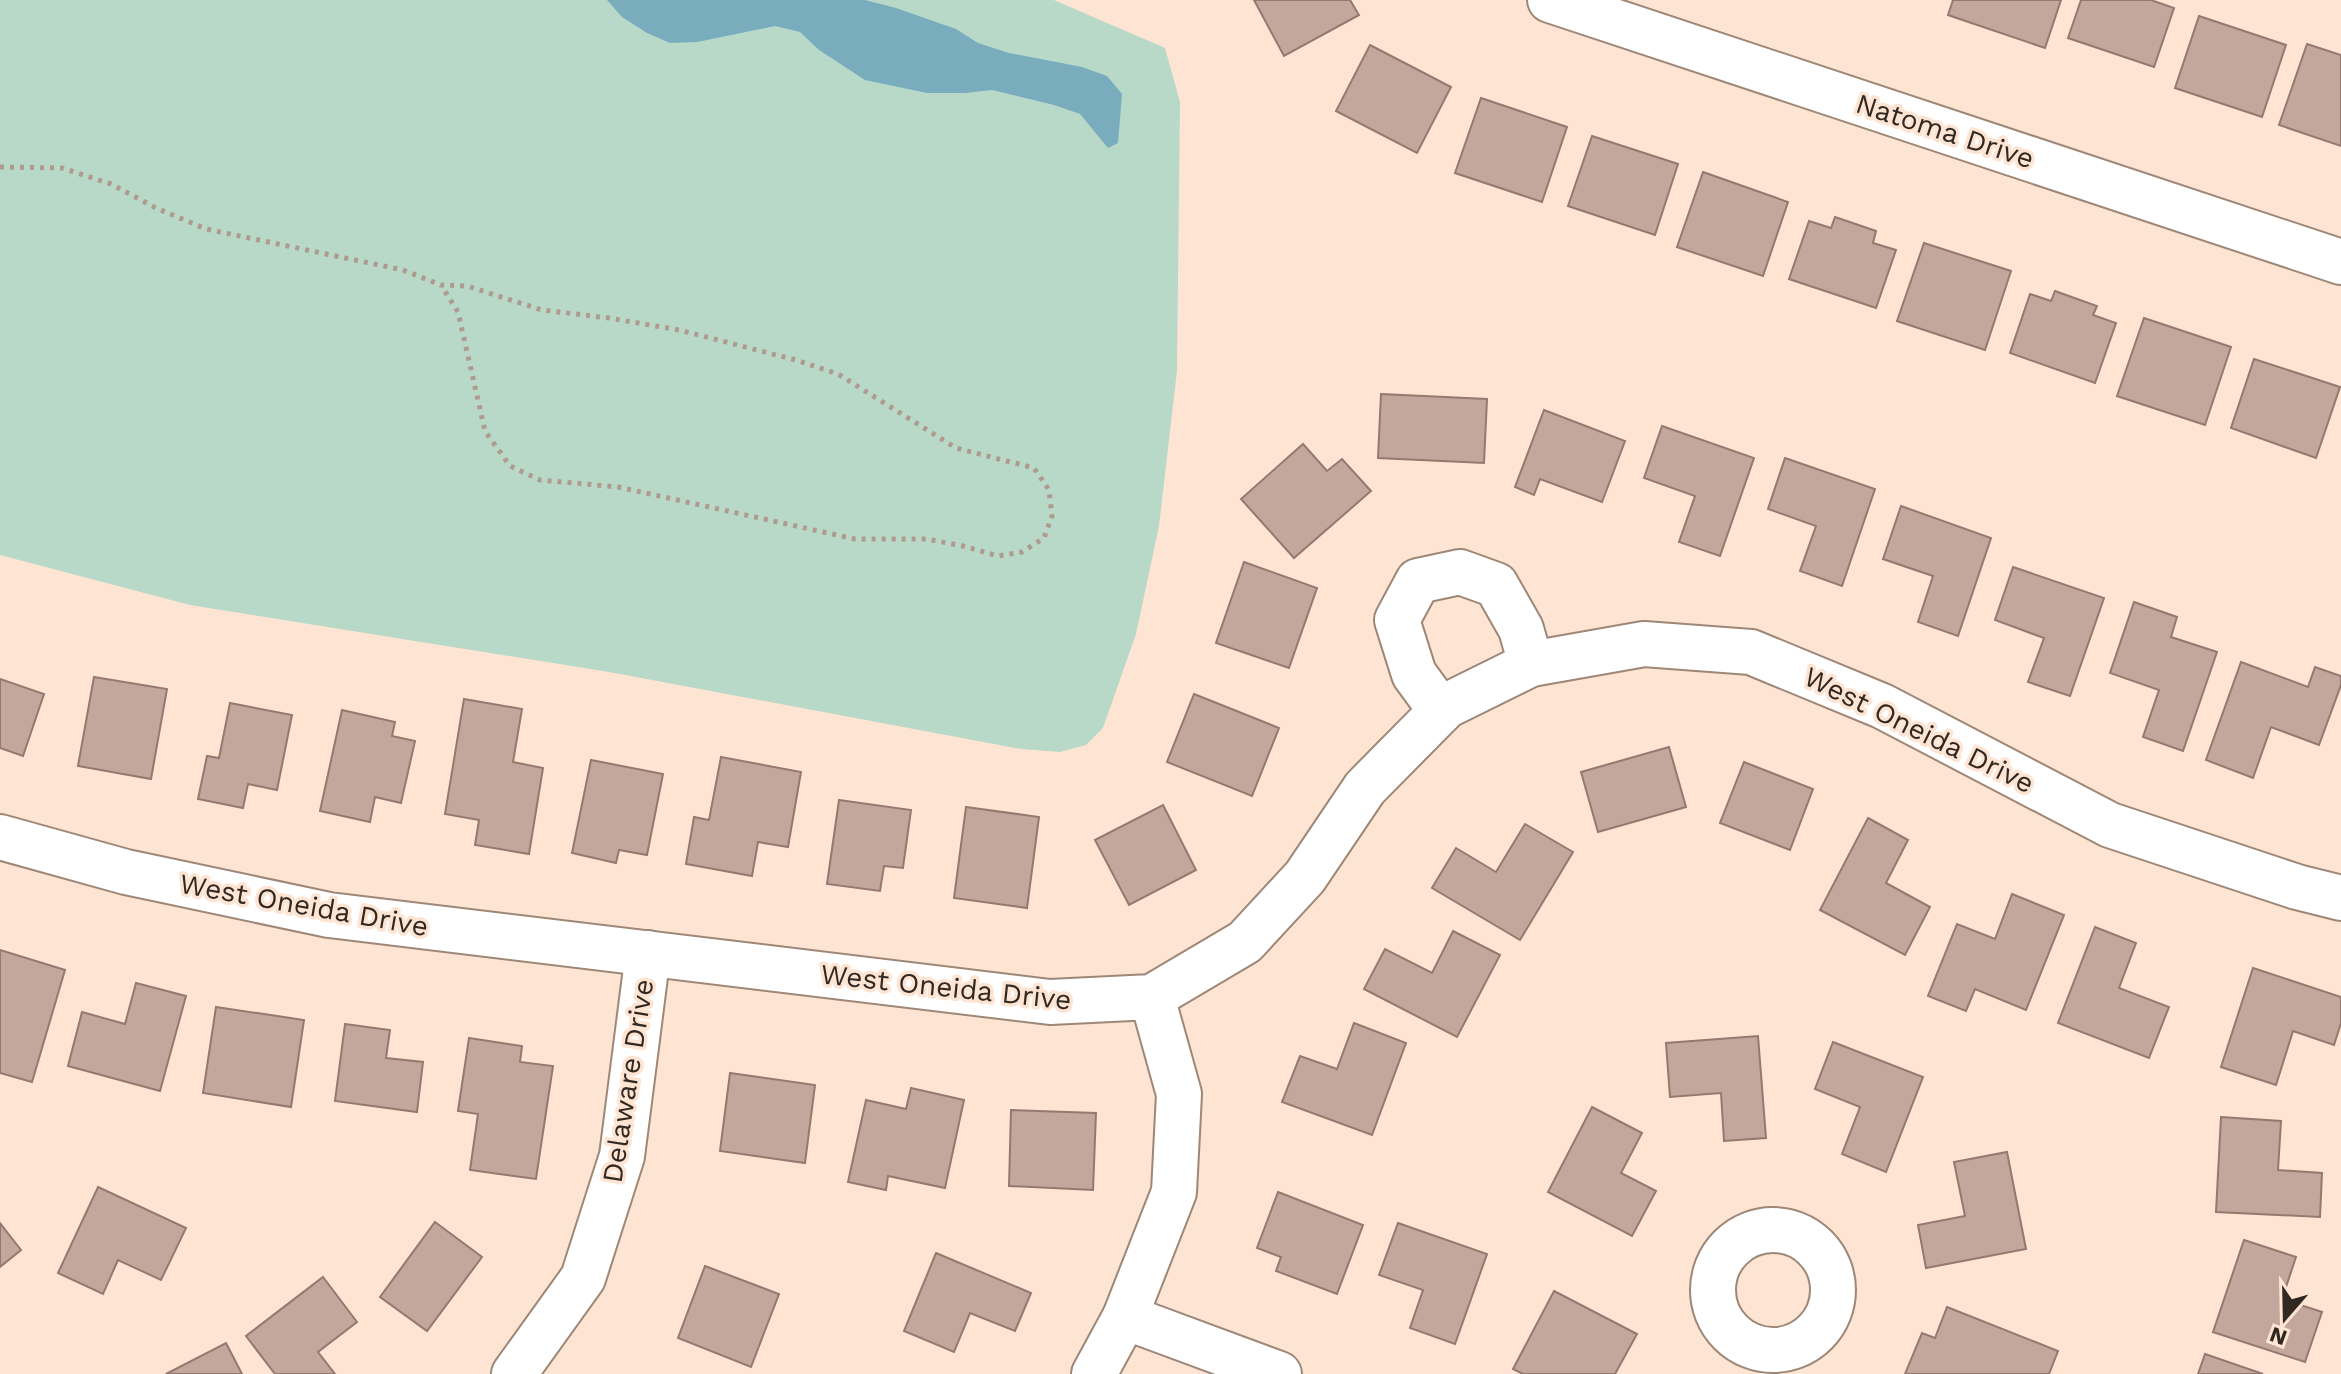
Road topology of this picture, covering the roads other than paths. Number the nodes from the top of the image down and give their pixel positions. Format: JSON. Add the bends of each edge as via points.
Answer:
{"nodes":[{"id":1,"x":1550,"y":0,"type":"edge"},
{"id":2,"x":2341,"y":262,"type":"edge"},
{"id":3,"x":1531,"y":664,"type":"junction"},
{"id":4,"x":1441,"y":711,"type":"junction"},
{"id":5,"x":0,"y":837,"type":"edge"},
{"id":6,"x":2341,"y":898,"type":"edge"},
{"id":7,"x":648,"y":953,"type":"junction"},
{"id":8,"x":1152,"y":997,"type":"junction"},
{"id":9,"x":1125,"y":1317,"type":"junction"},
{"id":10,"x":514,"y":1374,"type":"edge"},
{"id":11,"x":1094,"y":1374,"type":"edge"},
{"id":12,"x":1279,"y":1374,"type":"edge"}],
"edges":[{"from":1,"to":2,"type":"street","name":"Natoma Drive"},
{"from":3,"to":4,"type":"street","name":"West Oneida Drive"},
{"from":3,"to":4,"type":"street","via":[[1521,629],[1496,585],[1460,572],[1418,581],[1397,620],[1414,674]]},
{"from":3,"to":6,"type":"street","name":"West Oneida Drive","via":[[1644,644],[1751,652],[1882,706],[2110,825]]},
{"from":4,"to":8,"type":"street","name":"West Oneida Drive","via":[[1365,788],[1305,877],[1245,942]]},
{"from":5,"to":7,"type":"street","name":"West Oneida Drive","via":[[126,872],[329,915]]},
{"from":7,"to":8,"type":"street","name":"West Oneida Drive","via":[[1050,1002]]},
{"from":7,"to":10,"type":"street","name":"Delaware Drive","via":[[622,1156],[583,1278]]},
{"from":8,"to":9,"type":"street","via":[[1179,1094],[1174,1192]]},
{"from":9,"to":11,"type":"street"},
{"from":9,"to":12,"type":"street"}]}
